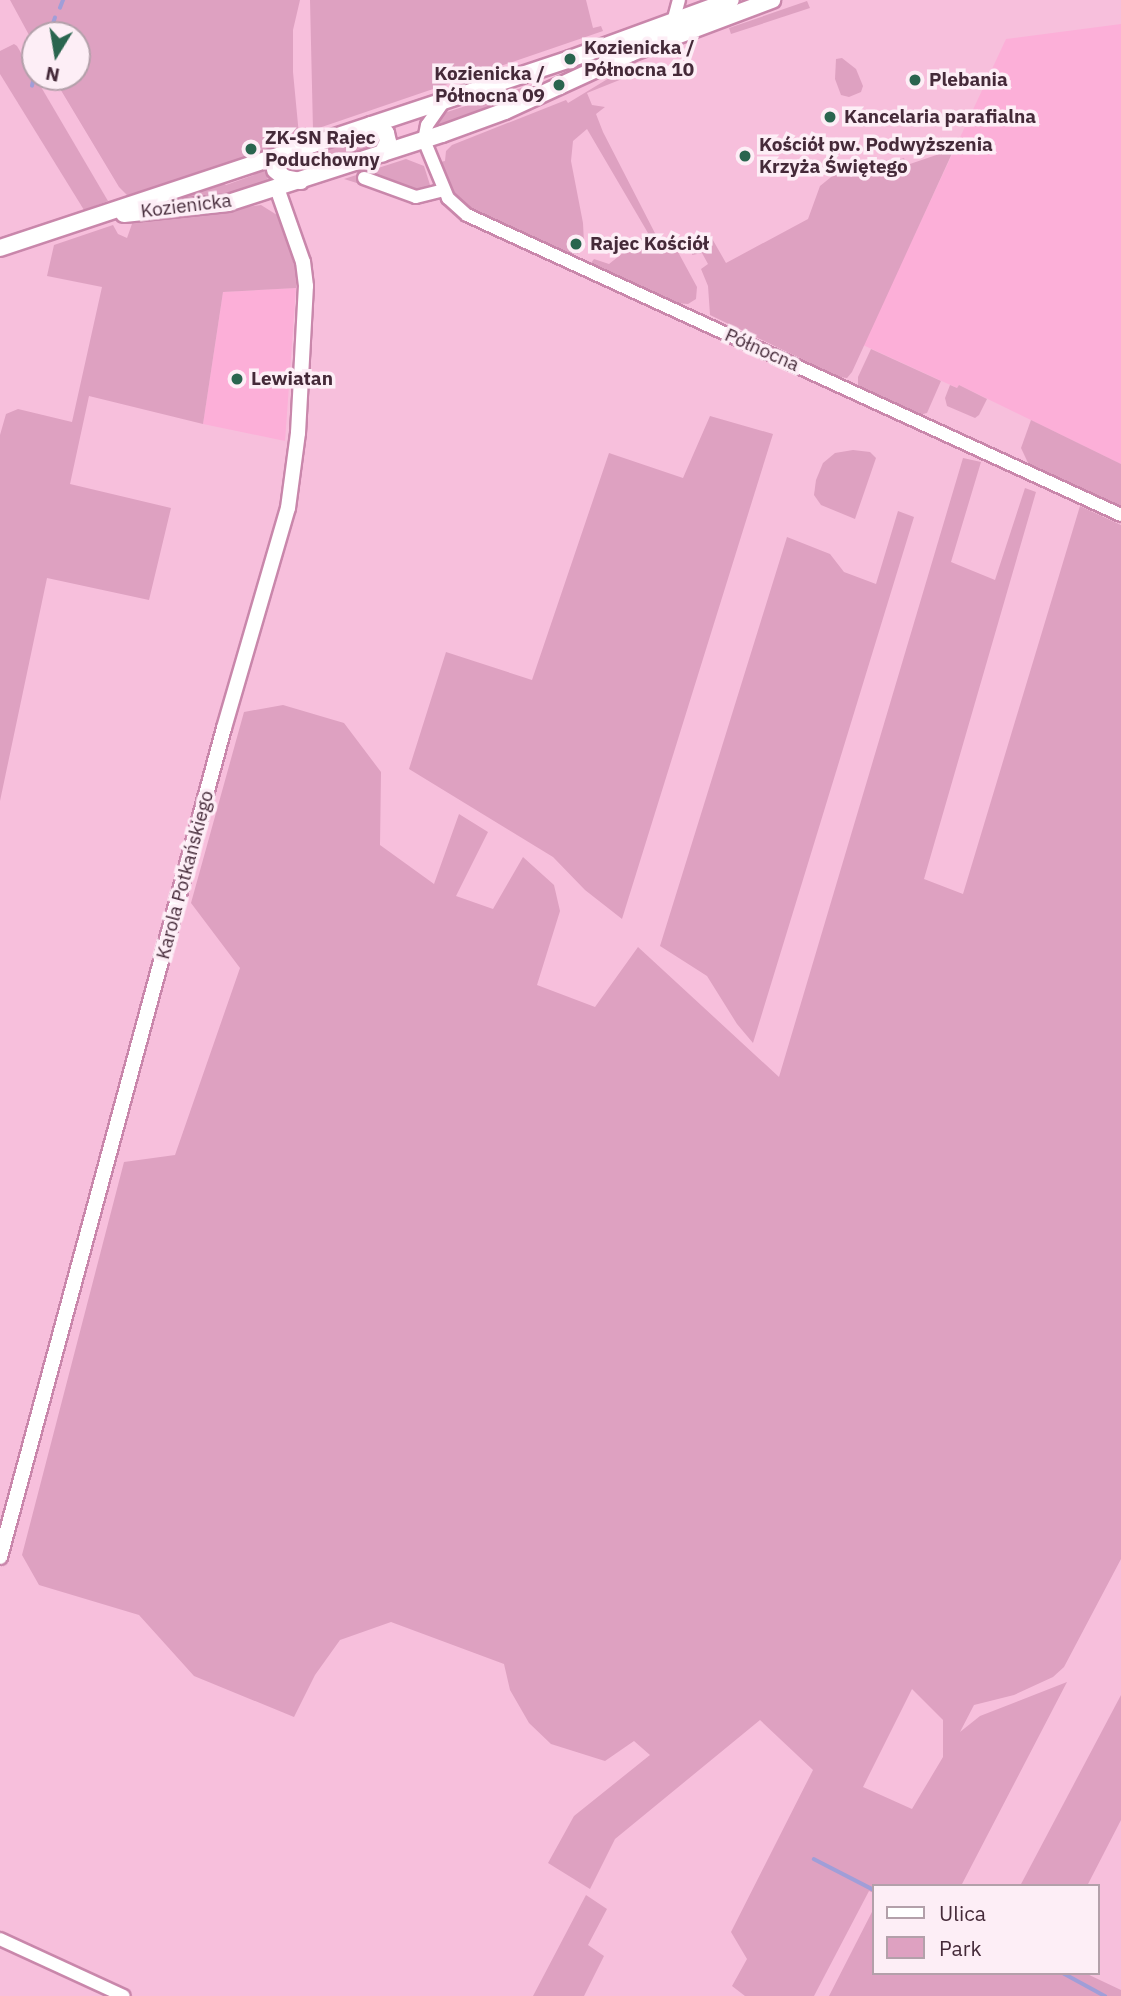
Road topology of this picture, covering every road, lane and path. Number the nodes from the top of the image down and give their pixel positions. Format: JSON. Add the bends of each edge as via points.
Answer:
{"nodes":[{"id":1,"x":679,"y":0,"type":"edge"},
{"id":2,"x":744,"y":0,"type":"edge"},
{"id":3,"x":772,"y":0,"type":"edge"},
{"id":4,"x":731,"y":8,"type":"edge"},
{"id":5,"x":674,"y":22,"type":"junction"},
{"id":6,"x":444,"y":101,"type":"junction"},
{"id":7,"x":371,"y":125,"type":"junction"},
{"id":8,"x":442,"y":134,"type":"junction"},
{"id":9,"x":424,"y":140,"type":"junction"},
{"id":10,"x":281,"y":154,"type":"junction"},
{"id":11,"x":382,"y":154,"type":"junction"},
{"id":12,"x":431,"y":157,"type":"junction"},
{"id":13,"x":275,"y":170,"type":"junction"},
{"id":14,"x":365,"y":178,"type":"dead end"},
{"id":15,"x":301,"y":181,"type":"junction"},
{"id":16,"x":277,"y":188,"type":"junction"},
{"id":17,"x":443,"y":190,"type":"junction"},
{"id":18,"x":108,"y":213,"type":"junction"},
{"id":19,"x":288,"y":219,"type":"junction"},
{"id":20,"x":0,"y":248,"type":"edge"},
{"id":21,"x":1121,"y":515,"type":"edge"},
{"id":22,"x":0,"y":1557,"type":"edge"},
{"id":23,"x":0,"y":1939,"type":"edge"},
{"id":24,"x":124,"y":1996,"type":"edge"}],
"edges":[{"from":1,"to":5,"type":"street"},
{"from":2,"to":4,"type":"street"},
{"from":3,"to":4,"type":"main road","name":"Kozienicka"},
{"from":4,"to":5,"type":"main road","name":"Kozienicka"},
{"from":4,"to":8,"type":"main road","name":"Kozienicka","via":[[505,111]]},
{"from":5,"to":6,"type":"main road","name":"Kozienicka"},
{"from":6,"to":7,"type":"main road","name":"Kozienicka"},
{"from":6,"to":9,"type":"street","via":[[427,125]]},
{"from":7,"to":10,"type":"main road","name":"Kozienicka"},
{"from":7,"to":11,"type":"main road","via":[[386,133],[388,142]]},
{"from":8,"to":9,"type":"main road","name":"Kozienicka"},
{"from":8,"to":12,"type":"street"},
{"from":9,"to":11,"type":"main road","name":"Kozienicka"},
{"from":9,"to":12,"type":"street","name":"Północna"},
{"from":10,"to":13,"type":"main road"},
{"from":10,"to":18,"type":"main road","name":"Kozienicka"},
{"from":11,"to":15,"type":"main road","name":"Kozienicka"},
{"from":12,"to":17,"type":"street","name":"Północna"},
{"from":13,"to":15,"type":"main road"},
{"from":13,"to":16,"type":"main road"},
{"from":14,"to":17,"type":"street","via":[[416,197]]},
{"from":15,"to":16,"type":"main road","name":"Kozienicka"},
{"from":15,"to":19,"type":"street","via":[[290,197]]},
{"from":16,"to":18,"type":"main road","name":"Kozienicka","via":[[228,203]]},
{"from":16,"to":19,"type":"street","name":"Karola Potkańskiego"},
{"from":17,"to":21,"type":"street","name":"Północna","via":[[478,222]]},
{"from":18,"to":20,"type":"main road","name":"Kozienicka"},
{"from":19,"to":22,"type":"street","name":"Karola Potkańskiego","via":[[306,286],[298,433],[288,508],[224,727]]},
{"from":23,"to":24,"type":"street"}]}
